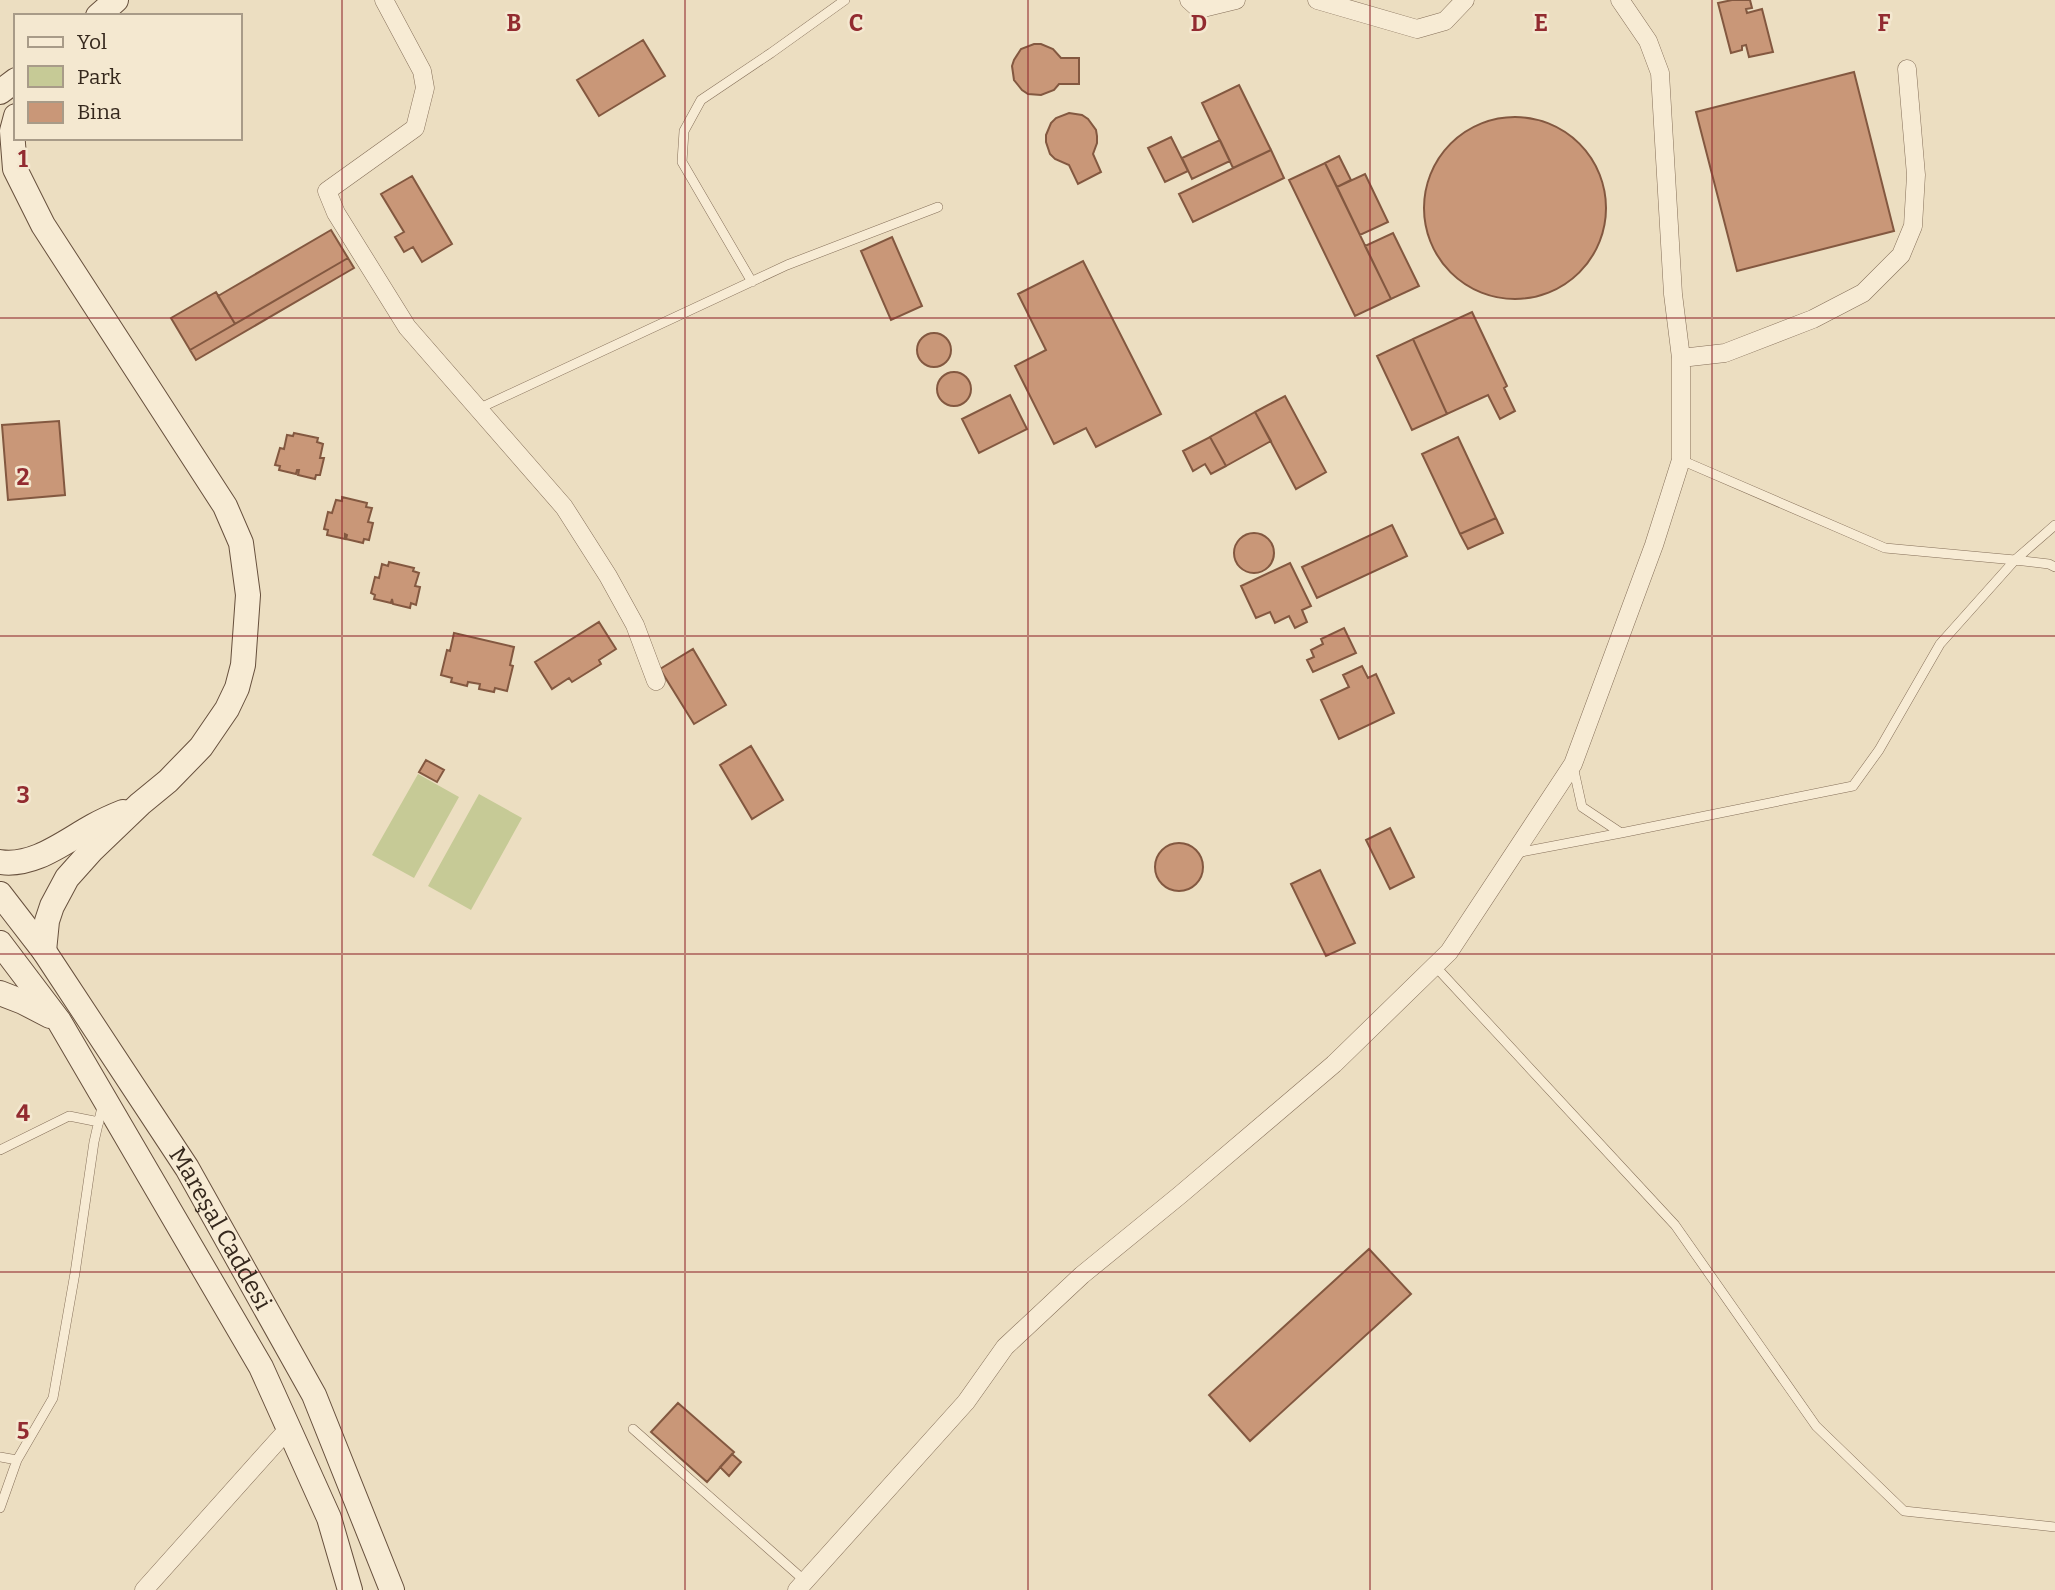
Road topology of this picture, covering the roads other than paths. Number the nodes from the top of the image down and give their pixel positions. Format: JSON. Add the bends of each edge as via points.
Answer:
{"nodes":[{"id":1,"x":116,"y":0,"type":"edge"},
{"id":2,"x":384,"y":0,"type":"edge"},
{"id":3,"x":845,"y":0,"type":"edge"},
{"id":4,"x":1189,"y":0,"type":"edge"},
{"id":5,"x":1236,"y":0,"type":"edge"},
{"id":6,"x":1317,"y":0,"type":"edge"},
{"id":7,"x":1465,"y":0,"type":"edge"},
{"id":8,"x":1620,"y":0,"type":"edge"},
{"id":9,"x":100,"y":14,"type":"edge"},
{"id":10,"x":1907,"y":69,"type":"dead end"},
{"id":11,"x":14,"y":124,"type":"edge"},
{"id":12,"x":0,"y":176,"type":"edge"},
{"id":13,"x":938,"y":207,"type":"dead end"},
{"id":14,"x":43,"y":225,"type":"junction"},
{"id":15,"x":752,"y":282,"type":"junction"},
{"id":16,"x":1681,"y":358,"type":"junction"},
{"id":17,"x":480,"y":408,"type":"junction"},
{"id":18,"x":1681,"y":460,"type":"junction"},
{"id":19,"x":2055,"y":525,"type":"edge"},
{"id":20,"x":2015,"y":560,"type":"junction"},
{"id":21,"x":2055,"y":567,"type":"edge"},
{"id":22,"x":656,"y":681,"type":"dead end"},
{"id":23,"x":1573,"y":764,"type":"junction"},
{"id":24,"x":140,"y":804,"type":"junction"},
{"id":25,"x":1621,"y":833,"type":"junction"},
{"id":26,"x":1514,"y":853,"type":"junction"},
{"id":27,"x":0,"y":862,"type":"edge"},
{"id":28,"x":0,"y":894,"type":"edge"},
{"id":29,"x":0,"y":943,"type":"edge"},
{"id":30,"x":44,"y":951,"type":"junction"},
{"id":31,"x":1435,"y":966,"type":"junction"},
{"id":32,"x":0,"y":993,"type":"edge"},
{"id":33,"x":59,"y":1021,"type":"junction"},
{"id":34,"x":104,"y":1097,"type":"junction"},
{"id":35,"x":99,"y":1122,"type":"junction"},
{"id":36,"x":0,"y":1150,"type":"edge"},
{"id":37,"x":289,"y":1428,"type":"junction"},
{"id":38,"x":634,"y":1429,"type":"dead end"},
{"id":39,"x":0,"y":1457,"type":"edge"},
{"id":40,"x":18,"y":1460,"type":"junction"},
{"id":41,"x":0,"y":1508,"type":"edge"},
{"id":42,"x":2055,"y":1527,"type":"edge"},
{"id":43,"x":802,"y":1586,"type":"edge"},
{"id":44,"x":144,"y":1590,"type":"edge"},
{"id":45,"x":350,"y":1590,"type":"edge"},
{"id":46,"x":392,"y":1590,"type":"edge"}],
"edges":[{"from":1,"to":9,"type":"street"},
{"from":2,"to":17,"type":"street","via":[[422,71],[425,88],[415,128],[327,191],[407,327]]},
{"from":3,"to":15,"type":"lane","via":[[701,100],[684,131],[682,162]]},
{"from":4,"to":5,"type":"street","via":[[1199,9]]},
{"from":6,"to":7,"type":"street","via":[[1417,29],[1444,21]]},
{"from":8,"to":16,"type":"street","via":[[1648,41],[1660,73]]},
{"from":10,"to":16,"type":"street","via":[[1916,176],[1913,226],[1901,255],[1863,293],[1813,318],[1725,353]]},
{"from":11,"to":14,"type":"street","via":[[15,169]]},
{"from":12,"to":14,"type":"street"},
{"from":13,"to":15,"type":"lane"},
{"from":14,"to":24,"type":"street","via":[[225,506],[240,543],[247,595],[243,665],[237,688],[201,747]]},
{"from":15,"to":17,"type":"lane"},
{"from":16,"to":18,"type":"street"},
{"from":17,"to":22,"type":"street","via":[[564,506],[635,625]]},
{"from":18,"to":20,"type":"lane","via":[[1885,548]]},
{"from":18,"to":23,"type":"street"},
{"from":19,"to":20,"type":"lane"},
{"from":20,"to":21,"type":"lane"},
{"from":20,"to":25,"type":"lane","via":[[1940,644],[1853,786]]},
{"from":23,"to":25,"type":"lane","via":[[1582,807]]},
{"from":23,"to":26,"type":"street"},
{"from":24,"to":27,"type":"street","via":[[43,855]]},
{"from":24,"to":30,"type":"street","via":[[67,878],[47,921]]},
{"from":25,"to":26,"type":"lane"},
{"from":26,"to":31,"type":"street","via":[[1450,952]]},
{"from":28,"to":30,"type":"street","name":"Mareşal Caddesi"},
{"from":29,"to":33,"type":"street","name":"Mareşal Caddesi"},
{"from":30,"to":46,"type":"street","name":"Mareşal Caddesi","via":[[187,1168],[314,1395]]},
{"from":31,"to":42,"type":"lane","via":[[1675,1225],[1816,1426],[1904,1511]]},
{"from":31,"to":43,"type":"street","via":[[1334,1064],[1082,1275],[1005,1347],[966,1402]]},
{"from":32,"to":33,"type":"street"},
{"from":33,"to":34,"type":"street","name":"Mareşal Caddesi"},
{"from":34,"to":35,"type":"lane"},
{"from":34,"to":37,"type":"street","name":"Mareşal Caddesi","via":[[261,1367]]},
{"from":35,"to":36,"type":"lane","via":[[69,1116]]},
{"from":35,"to":40,"type":"lane","via":[[53,1398]]},
{"from":37,"to":44,"type":"street"},
{"from":37,"to":45,"type":"street","name":"Mareşal Caddesi","via":[[329,1518]]},
{"from":38,"to":43,"type":"lane"},
{"from":39,"to":40,"type":"lane"},
{"from":40,"to":41,"type":"lane"}]}
